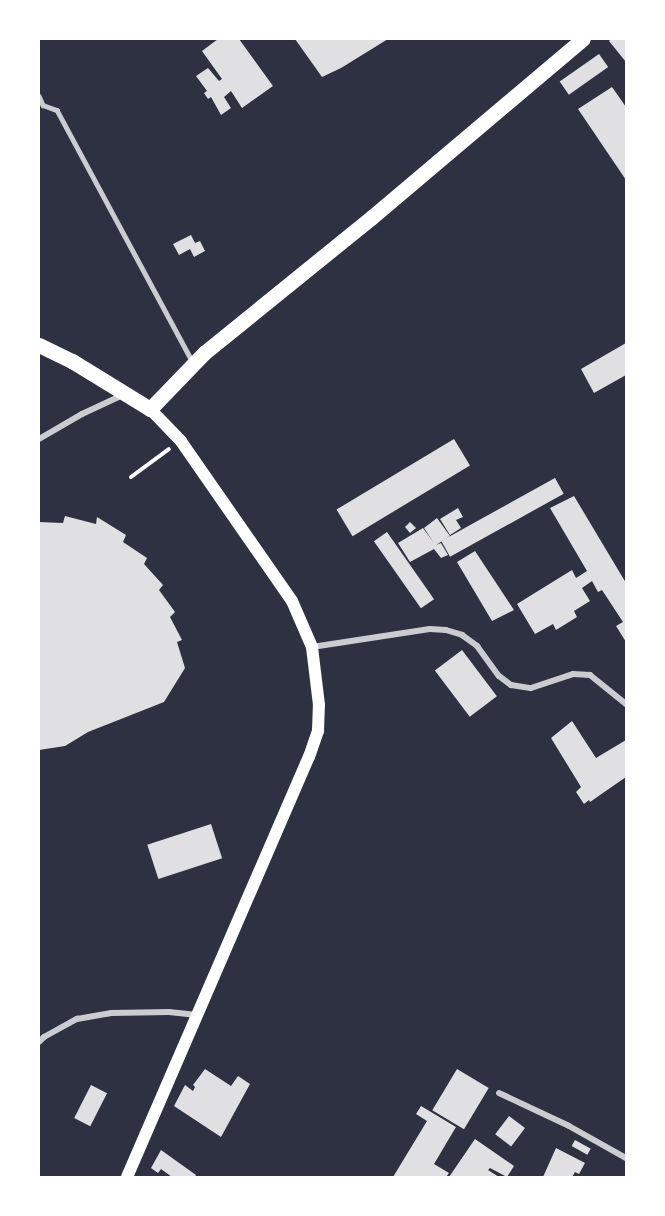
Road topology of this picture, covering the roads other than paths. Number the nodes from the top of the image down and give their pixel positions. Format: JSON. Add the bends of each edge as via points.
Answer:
{"nodes":[{"id":1,"x":583,"y":39,"type":"edge"},
{"id":2,"x":39,"y":96,"type":"edge"},
{"id":3,"x":39,"y":345,"type":"edge"},
{"id":4,"x":193,"y":364,"type":"junction"},
{"id":5,"x":127,"y":393,"type":"junction"},
{"id":6,"x":150,"y":409,"type":"junction"},
{"id":7,"x":39,"y":439,"type":"edge"},
{"id":8,"x":312,"y":647,"type":"junction"},
{"id":9,"x":626,"y":704,"type":"edge"},
{"id":10,"x":197,"y":1015,"type":"junction"},
{"id":11,"x":39,"y":1042,"type":"edge"},
{"id":12,"x":499,"y":1093,"type":"dead end"},
{"id":13,"x":626,"y":1158,"type":"edge"},
{"id":14,"x":127,"y":1177,"type":"edge"}],
"edges":[{"from":1,"to":4,"type":"main road"},
{"from":2,"to":4,"type":"lane","via":[[43,105],[57,110]]},
{"from":3,"to":5,"type":"main road"},
{"from":4,"to":6,"type":"main road"},
{"from":5,"to":6,"type":"main road"},
{"from":5,"to":7,"type":"street"},
{"from":6,"to":8,"type":"main road","via":[[181,441],[292,601]]},
{"from":8,"to":9,"type":"street","via":[[429,629],[446,630],[477,646],[499,676],[511,685],[531,688],[573,674],[590,675]]},
{"from":8,"to":10,"type":"main road","via":[[318,677],[318,731]]},
{"from":10,"to":11,"type":"street","via":[[111,1013],[77,1019]]},
{"from":10,"to":14,"type":"main road"},
{"from":12,"to":13,"type":"street"}]}
